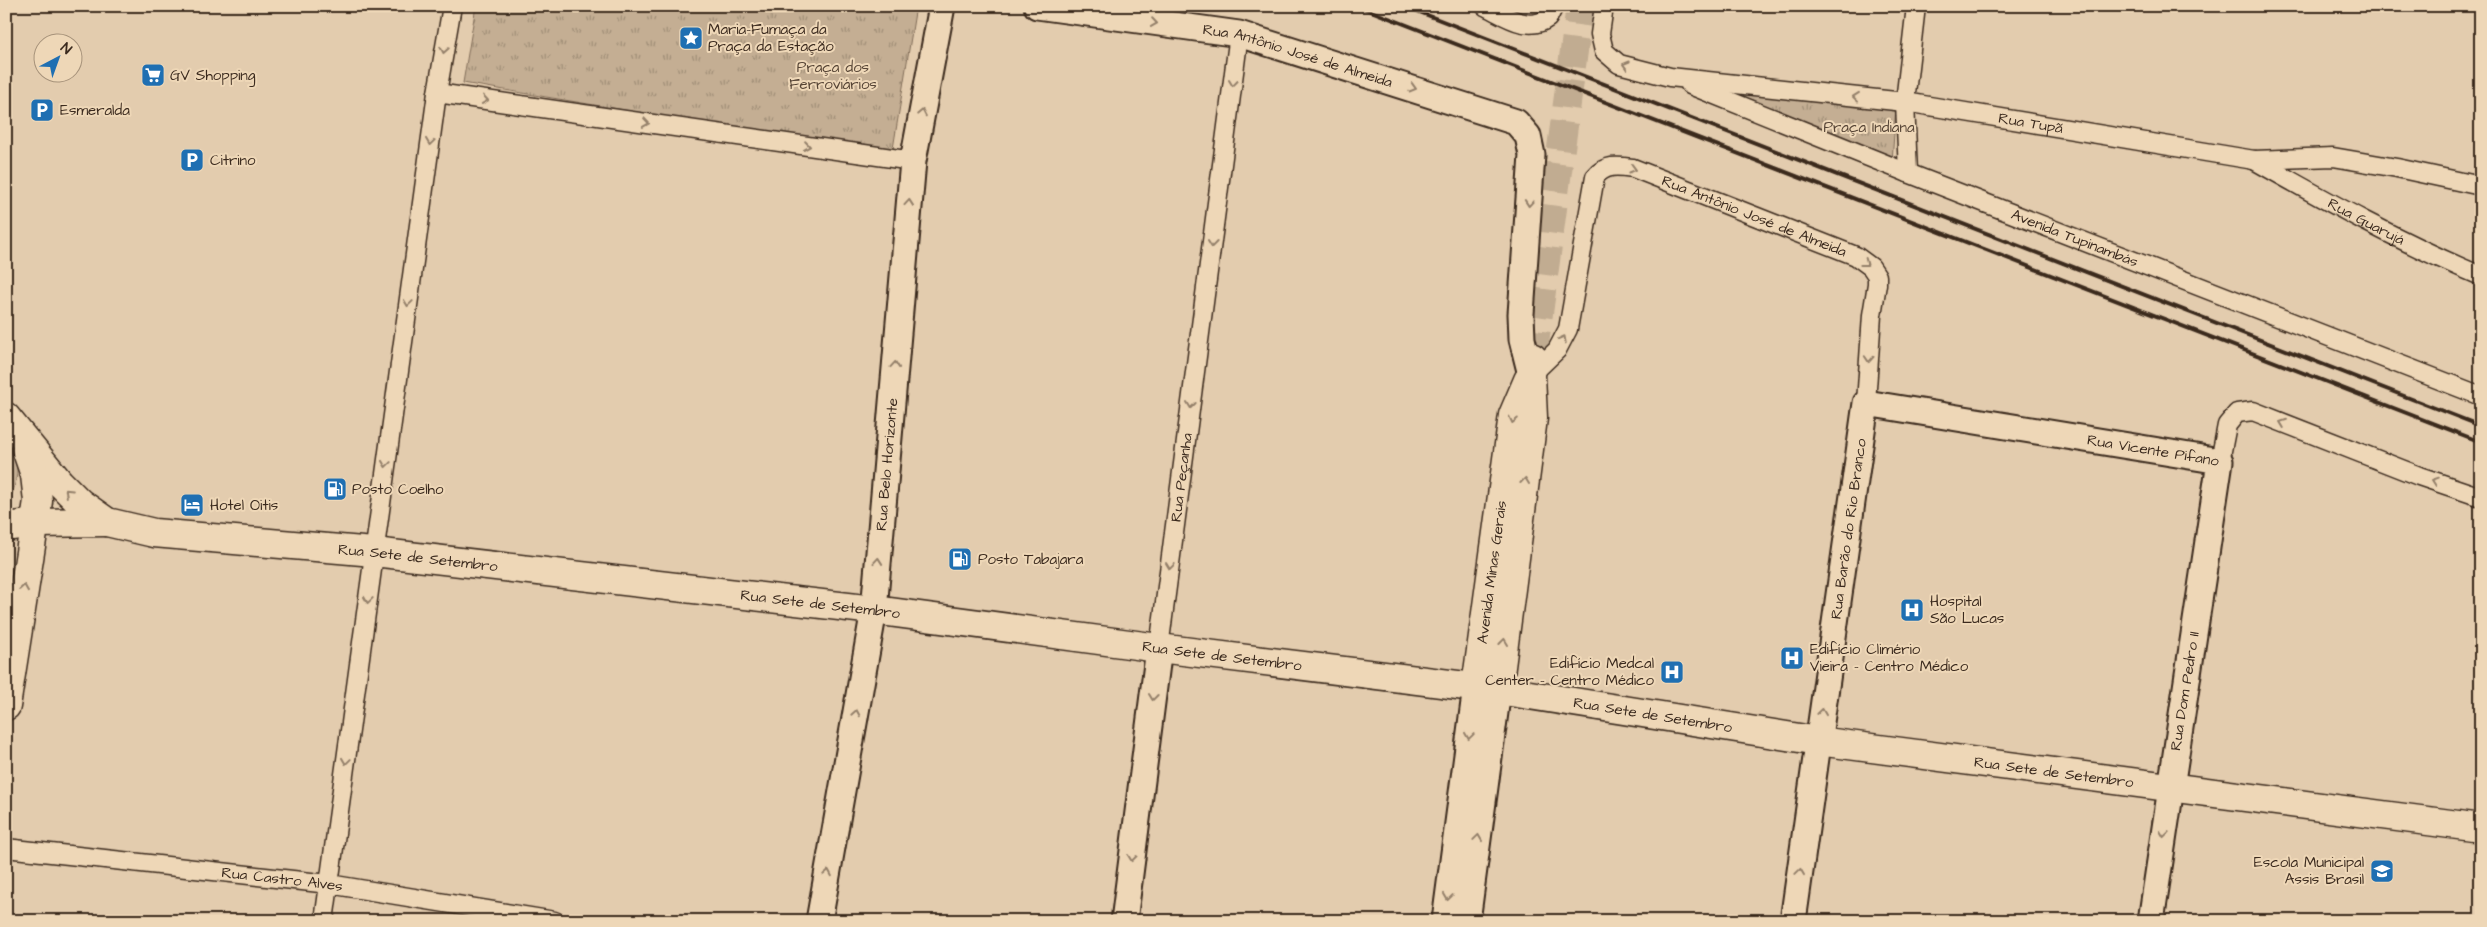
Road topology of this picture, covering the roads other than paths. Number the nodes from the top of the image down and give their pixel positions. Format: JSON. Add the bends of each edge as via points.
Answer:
{"nodes":[{"id":1,"x":452,"y":6,"type":"edge"},
{"id":2,"x":942,"y":6,"type":"edge"},
{"id":3,"x":1037,"y":6,"type":"edge"},
{"id":4,"x":1485,"y":6,"type":"edge"},
{"id":5,"x":1604,"y":6,"type":"edge"},
{"id":6,"x":1916,"y":6,"type":"edge"},
{"id":7,"x":1551,"y":12,"type":"edge"},
{"id":8,"x":1239,"y":34,"type":"junction"},
{"id":9,"x":1670,"y":77,"type":"junction"},
{"id":10,"x":437,"y":93,"type":"junction"},
{"id":11,"x":1904,"y":102,"type":"junction"},
{"id":12,"x":1532,"y":155,"type":"joint"},
{"id":13,"x":2254,"y":160,"type":"junction"},
{"id":14,"x":913,"y":161,"type":"junction"},
{"id":15,"x":1908,"y":173,"type":"junction"},
{"id":16,"x":2481,"y":186,"type":"edge"},
{"id":17,"x":2481,"y":276,"type":"edge"},
{"id":18,"x":1872,"y":315,"type":"joint"},
{"id":19,"x":1532,"y":367,"type":"junction"},
{"id":20,"x":2481,"y":396,"type":"edge"},
{"id":21,"x":1866,"y":403,"type":"junction"},
{"id":22,"x":14,"y":425,"type":"edge"},
{"id":23,"x":2220,"y":461,"type":"junction"},
{"id":24,"x":2481,"y":497,"type":"edge"},
{"id":25,"x":107,"y":522,"type":"junction"},
{"id":26,"x":35,"y":523,"type":"junction"},
{"id":27,"x":6,"y":527,"type":"edge"},
{"id":28,"x":374,"y":552,"type":"junction"},
{"id":29,"x":874,"y":610,"type":"junction"},
{"id":30,"x":1159,"y":648,"type":"junction"},
{"id":31,"x":1487,"y":689,"type":"junction"},
{"id":32,"x":6,"y":706,"type":"edge"},
{"id":33,"x":1818,"y":741,"type":"junction"},
{"id":34,"x":2171,"y":786,"type":"junction"},
{"id":35,"x":2481,"y":828,"type":"edge"},
{"id":36,"x":6,"y":848,"type":"edge"},
{"id":37,"x":329,"y":884,"type":"junction"},
{"id":38,"x":324,"y":921,"type":"edge"},
{"id":39,"x":555,"y":921,"type":"edge"},
{"id":40,"x":819,"y":921,"type":"edge"},
{"id":41,"x":1124,"y":921,"type":"edge"},
{"id":42,"x":1445,"y":921,"type":"edge"},
{"id":43,"x":1466,"y":921,"type":"edge"},
{"id":44,"x":1793,"y":921,"type":"edge"},
{"id":45,"x":2151,"y":921,"type":"edge"}],
"edges":[{"from":1,"to":10,"type":"street","one_way":true},
{"from":14,"to":2,"type":"street","name":"Rua Belo Horizonte","one_way":true},
{"from":3,"to":8,"type":"street","name":"Rua Antônio José de Almeida","one_way":true},
{"from":4,"to":7,"type":"street","via":[[1525,23],[1537,24]]},
{"from":9,"to":5,"type":"street","name":"Rua Tupã","one_way":true,"via":[[1614,61],[1604,51],[1600,34]]},
{"from":6,"to":11,"type":"street"},
{"from":8,"to":12,"type":"street","name":"Rua Antônio José de Almeida","one_way":true,"via":[[1516,122],[1528,136]]},
{"from":8,"to":30,"type":"street","name":"Rua Peçanha","one_way":true},
{"from":11,"to":9,"type":"street","name":"Rua Tupã","one_way":true},
{"from":9,"to":15,"type":"street","name":"Avenida Tupinambás"},
{"from":10,"to":14,"type":"street","one_way":true},
{"from":10,"to":28,"type":"street","one_way":true},
{"from":11,"to":13,"type":"street","name":"Rua Tupã"},
{"from":11,"to":15,"type":"street"},
{"from":12,"to":19,"type":"street","name":"Avenida Minas Gerais","one_way":true,"via":[[1521,314],[1522,339]]},
{"from":13,"to":16,"type":"street","name":"Rua Tupã","via":[[2333,157]]},
{"from":13,"to":17,"type":"street","name":"Rua Guarujá","via":[[2402,240]]},
{"from":29,"to":14,"type":"street","name":"Rua Belo Horizonte","one_way":true},
{"from":15,"to":20,"type":"street","name":"Avenida Tupinambás"},
{"from":19,"to":18,"type":"street","name":"Rua Antônio José de Almeida","one_way":true,"via":[[1557,350],[1568,329],[1593,183],[1604,169],[1619,166],[1633,168],[1856,256],[1871,267],[1876,276],[1877,292]]},
{"from":18,"to":21,"type":"street","name":"Rua Barão do Rio Branco","one_way":true},
{"from":19,"to":31,"type":"main road","name":"Avenida Minas Gerais","via":[[1533,418]]},
{"from":21,"to":23,"type":"street","name":"Rua Vicente Pifano"},
{"from":33,"to":21,"type":"street","name":"Rua Barão do Rio Branco","one_way":true},
{"from":25,"to":22,"type":"main road","name":"Rua Sete de Setembro","one_way":true,"via":[[60,484]]},
{"from":22,"to":26,"type":"main road","via":[[35,475],[38,501]]},
{"from":24,"to":23,"type":"street","name":"Rua Vicente Pifano","one_way":true,"via":[[2254,411],[2238,413],[2227,425]]},
{"from":23,"to":34,"type":"street","name":"Rua Dom Pedro II"},
{"from":25,"to":26,"type":"main road"},
{"from":25,"to":28,"type":"main road","name":"Rua Sete de Setembro","via":[[154,532]]},
{"from":26,"to":27,"type":"main road"},
{"from":32,"to":26,"type":"main road","one_way":true},
{"from":28,"to":29,"type":"main road","name":"Rua Sete de Setembro"},
{"from":28,"to":37,"type":"street","one_way":true},
{"from":29,"to":30,"type":"main road","name":"Rua Sete de Setembro"},
{"from":40,"to":29,"type":"street","name":"Rua Belo Horizonte","one_way":true},
{"from":30,"to":31,"type":"main road","name":"Rua Sete de Setembro"},
{"from":30,"to":41,"type":"street","name":"Rua Peçanha","one_way":true},
{"from":31,"to":33,"type":"main road","name":"Rua Sete de Setembro"},
{"from":31,"to":42,"type":"street","name":"Avenida Minas Gerais","one_way":true},
{"from":43,"to":31,"type":"street","name":"Avenida Minas Gerais","one_way":true},
{"from":33,"to":34,"type":"main road","name":"Rua Sete de Setembro"},
{"from":44,"to":33,"type":"street","name":"Rua Barão do Rio Branco","one_way":true},
{"from":34,"to":35,"type":"main road","name":"Rua Sete de Setembro"},
{"from":34,"to":45,"type":"street","name":"Rua Dom Pedro II","one_way":true},
{"from":36,"to":37,"type":"street","name":"Rua Castro Alves"},
{"from":37,"to":38,"type":"street"},
{"from":37,"to":39,"type":"street","name":"Rua Castro Alves"}]}
